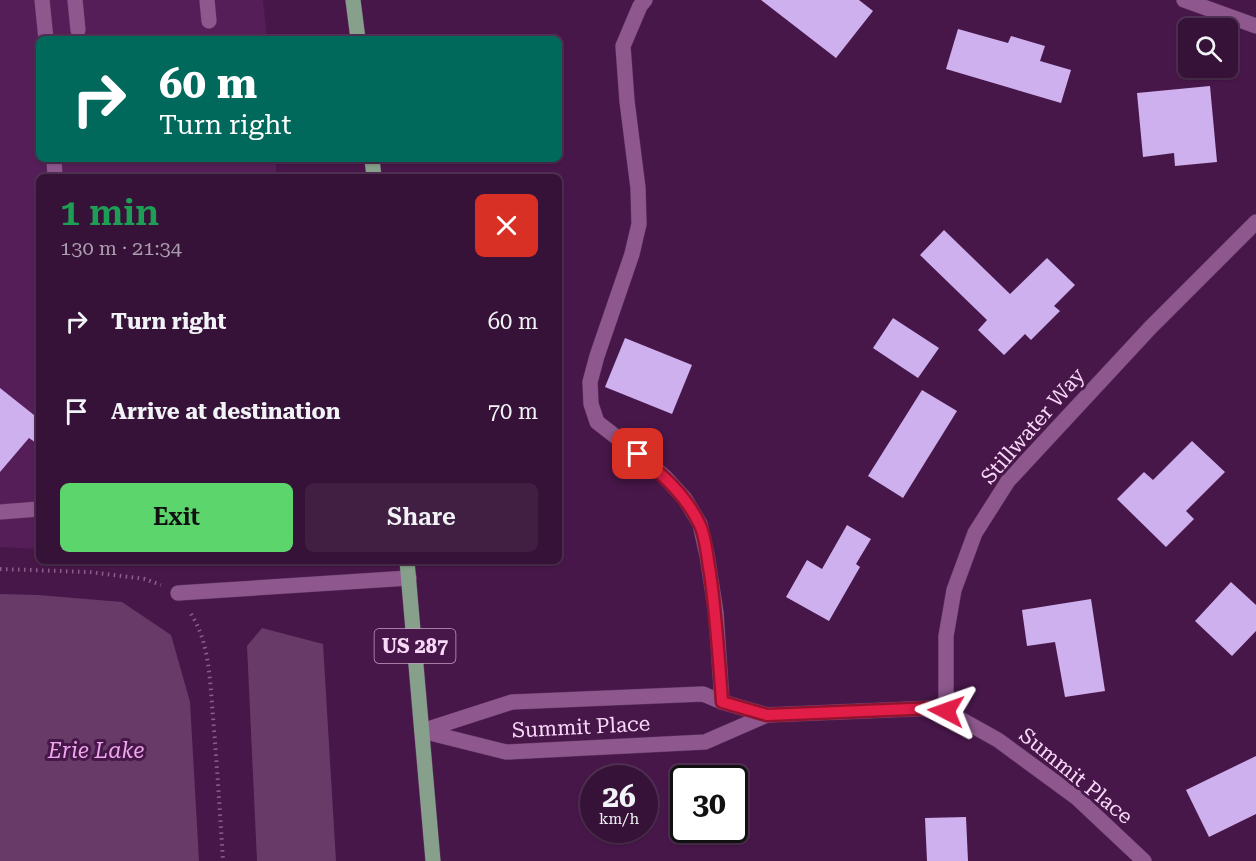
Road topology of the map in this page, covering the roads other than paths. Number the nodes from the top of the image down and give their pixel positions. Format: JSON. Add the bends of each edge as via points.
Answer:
{"nodes":[{"id":1,"x":42,"y":0,"type":"edge"},
{"id":2,"x":75,"y":0,"type":"edge"},
{"id":3,"x":207,"y":0,"type":"edge"},
{"id":4,"x":354,"y":0,"type":"edge"},
{"id":5,"x":645,"y":0,"type":"edge"},
{"id":6,"x":1184,"y":0,"type":"edge"},
{"id":7,"x":208,"y":21,"type":"dead end"},
{"id":8,"x":1256,"y":26,"type":"edge"},
{"id":9,"x":78,"y":30,"type":"dead end"},
{"id":10,"x":46,"y":36,"type":"edge"},
{"id":11,"x":358,"y":36,"type":"edge"},
{"id":12,"x":1256,"y":222,"type":"edge"},
{"id":13,"x":36,"y":509,"type":"edge"},
{"id":14,"x":0,"y":512,"type":"edge"},
{"id":15,"x":407,"y":564,"type":"edge"},
{"id":16,"x":409,"y":578,"type":"junction"},
{"id":17,"x":178,"y":593,"type":"road end"},
{"id":18,"x":722,"y":702,"type":"junction"},
{"id":19,"x":946,"y":711,"type":"junction"},
{"id":20,"x":767,"y":715,"type":"junction"},
{"id":21,"x":422,"y":731,"type":"junction"},
{"id":22,"x":433,"y":861,"type":"edge"},
{"id":23,"x":1144,"y":861,"type":"edge"}],
"edges":[{"from":1,"to":10,"type":"street"},
{"from":2,"to":9,"type":"street"},
{"from":3,"to":7,"type":"street"},
{"from":4,"to":11,"type":"main road"},
{"from":5,"to":18,"type":"street","via":[[623,46],[639,224],[590,382],[591,404],[597,422],[665,477],[700,524],[716,613]]},
{"from":6,"to":8,"type":"street"},
{"from":12,"to":19,"type":"street","name":"Stillwater Way","via":[[1150,328],[1008,481],[975,532],[954,590],[946,636]]},
{"from":13,"to":14,"type":"street"},
{"from":15,"to":16,"type":"main road","number":"US 287"},
{"from":16,"to":17,"type":"street"},
{"from":16,"to":21,"type":"main road","number":"US 287"},
{"from":18,"to":20,"type":"street","name":"Summit Place"},
{"from":18,"to":21,"type":"street","name":"Summit Place","via":[[703,694],[512,702]]},
{"from":19,"to":20,"type":"street","name":"Summit Place","via":[[935,708]]},
{"from":19,"to":23,"type":"street","name":"Summit Place","via":[[998,740],[1077,798]]},
{"from":20,"to":21,"type":"street","name":"Summit Place","via":[[705,742],[506,752]]},
{"from":21,"to":22,"type":"main road","number":"US 287"}]}
